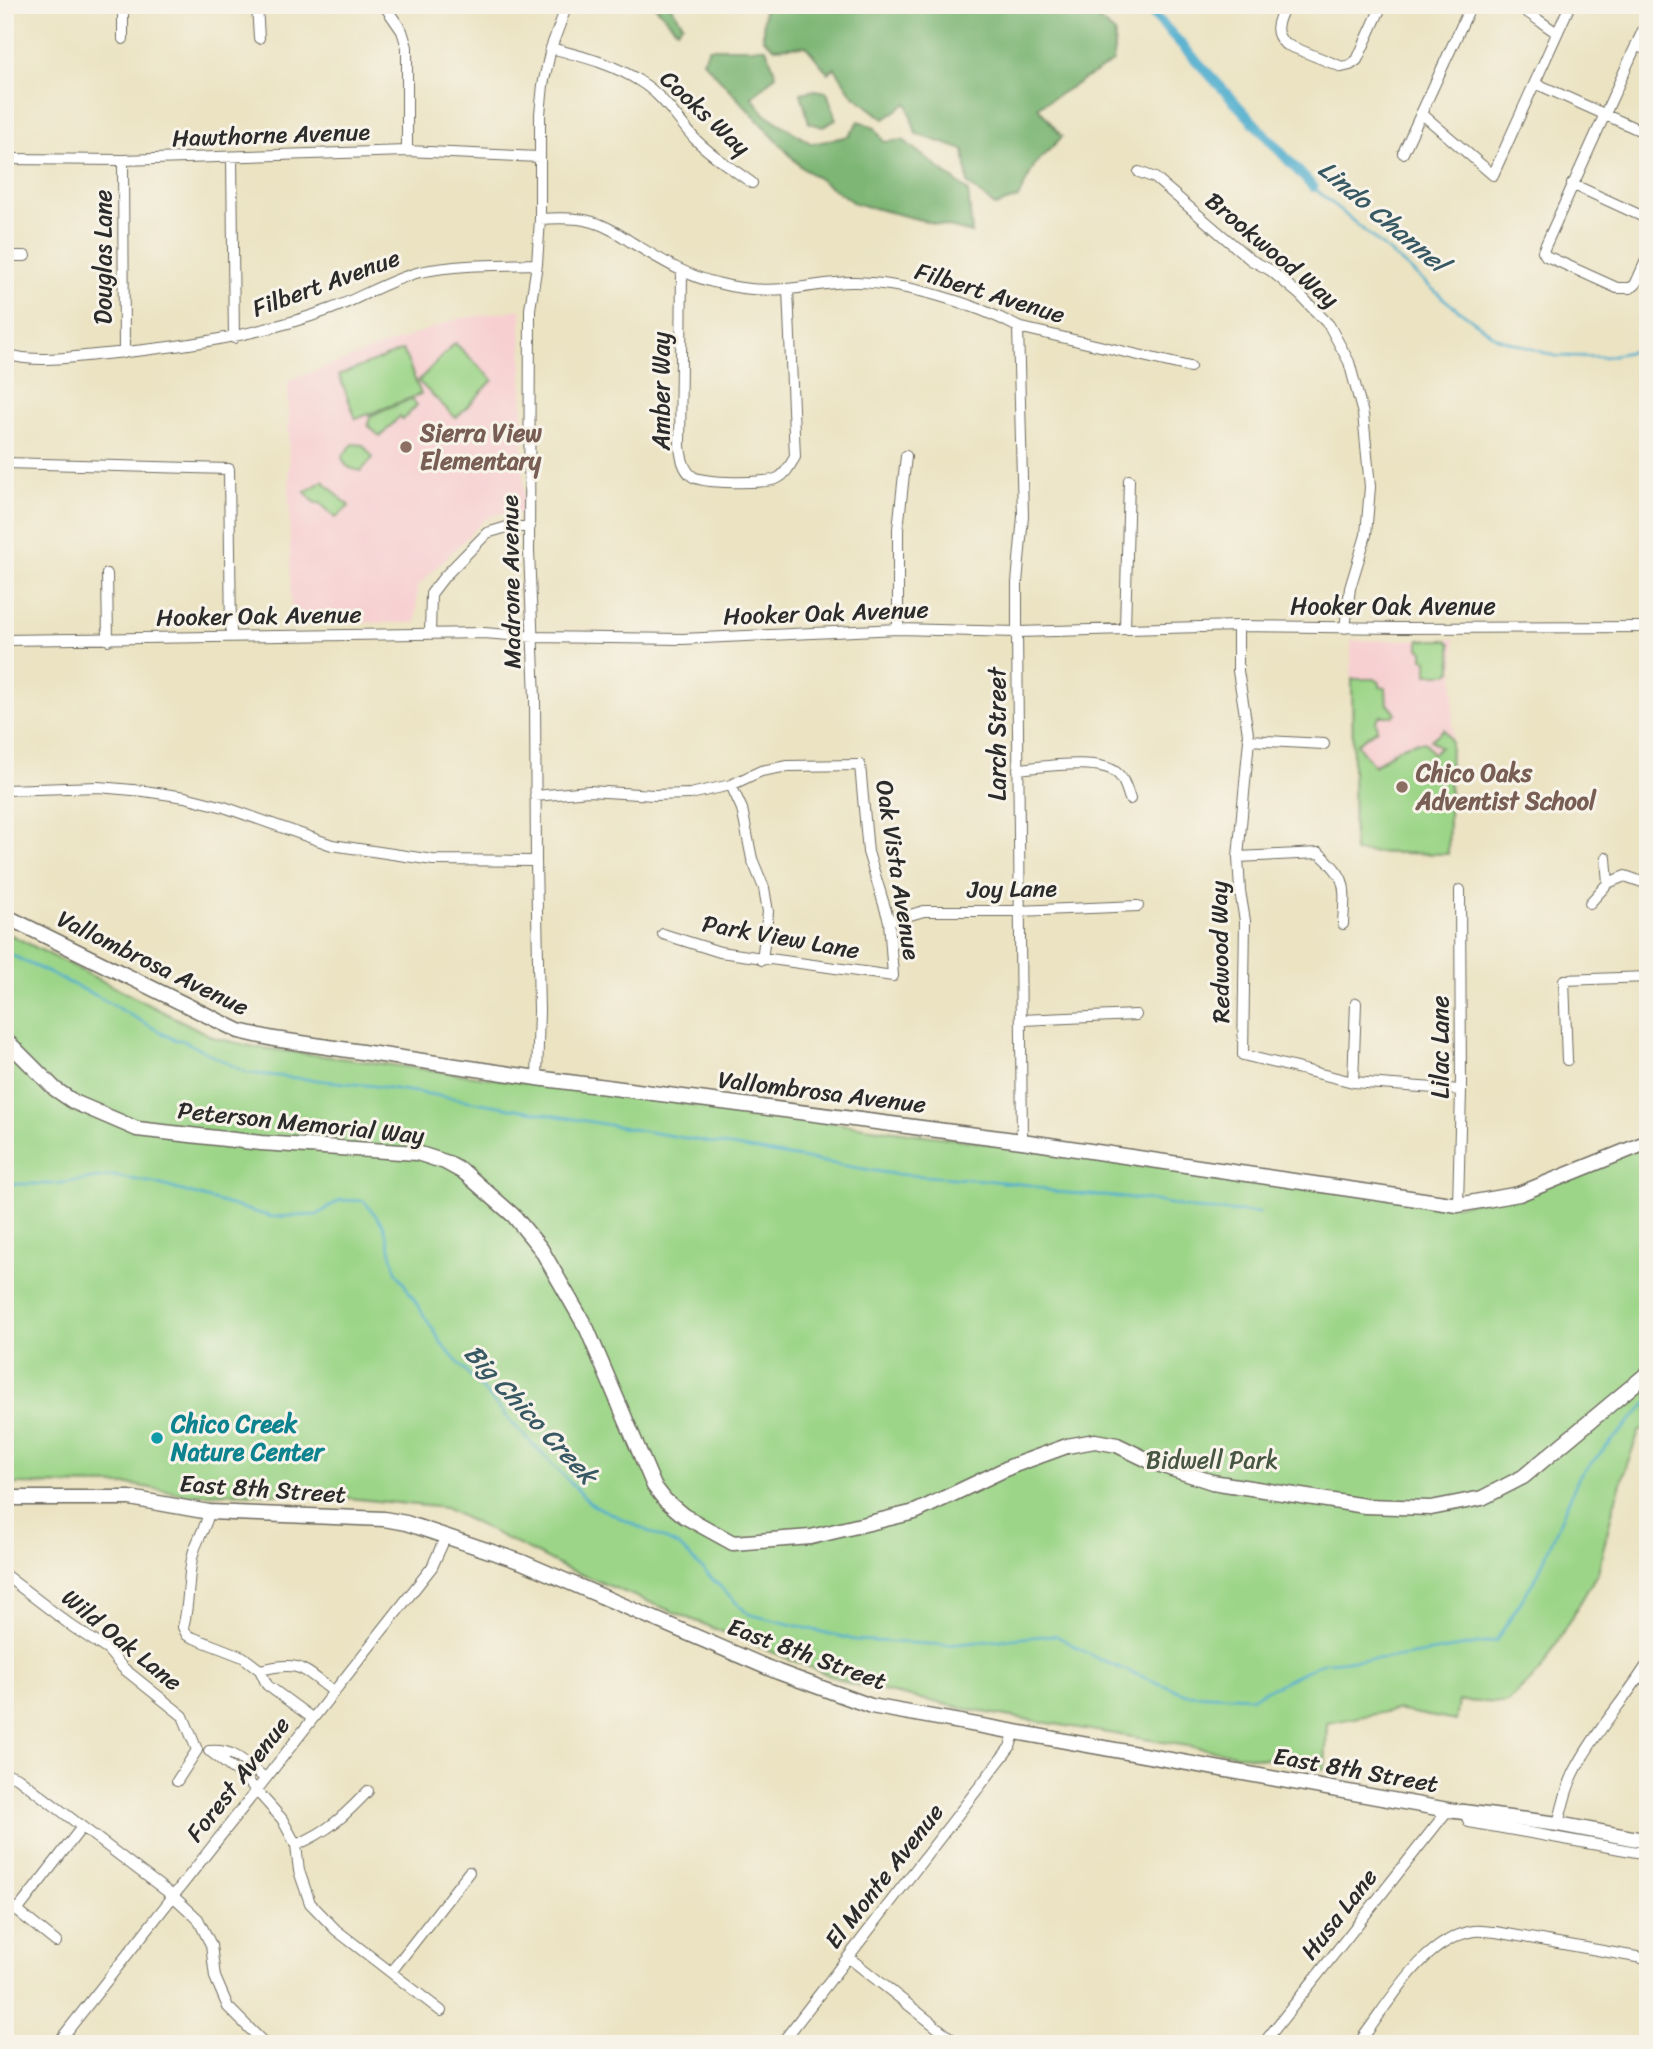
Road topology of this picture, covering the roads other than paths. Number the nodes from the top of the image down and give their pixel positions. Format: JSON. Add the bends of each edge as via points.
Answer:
{"nodes":[{"id":1,"x":122,"y":5,"type":"edge"},
{"id":2,"x":257,"y":5,"type":"edge"},
{"id":3,"x":384,"y":5,"type":"edge"},
{"id":4,"x":568,"y":5,"type":"edge"},
{"id":5,"x":1286,"y":5,"type":"edge"},
{"id":6,"x":1382,"y":5,"type":"edge"},
{"id":7,"x":1471,"y":5,"type":"edge"},
{"id":8,"x":1517,"y":5,"type":"edge"},
{"id":9,"x":1570,"y":5,"type":"edge"},
{"id":10,"x":1648,"y":19,"type":"edge"},
{"id":11,"x":1558,"y":33,"type":"junction"},
{"id":12,"x":259,"y":38,"type":"dead end"},
{"id":13,"x":123,"y":39,"type":"dead end"},
{"id":14,"x":1636,"y":45,"type":"junction"},
{"id":15,"x":551,"y":48,"type":"junction"},
{"id":16,"x":1648,"y":51,"type":"edge"},
{"id":17,"x":1535,"y":83,"type":"junction"},
{"id":18,"x":1421,"y":113,"type":"junction"},
{"id":19,"x":1604,"y":115,"type":"junction"},
{"id":20,"x":1648,"y":134,"type":"edge"},
{"id":21,"x":407,"y":151,"type":"junction"},
{"id":22,"x":1402,"y":153,"type":"dead end"},
{"id":23,"x":232,"y":156,"type":"junction"},
{"id":24,"x":539,"y":157,"type":"junction"},
{"id":25,"x":5,"y":159,"type":"edge"},
{"id":26,"x":123,"y":160,"type":"junction"},
{"id":27,"x":1139,"y":172,"type":"dead end"},
{"id":28,"x":752,"y":183,"type":"dead end"},
{"id":29,"x":1572,"y":184,"type":"junction"},
{"id":30,"x":540,"y":219,"type":"junction"},
{"id":31,"x":1648,"y":219,"type":"edge"},
{"id":32,"x":5,"y":256,"type":"edge"},
{"id":33,"x":25,"y":256,"type":"dead end"},
{"id":34,"x":1648,"y":256,"type":"edge"},
{"id":35,"x":537,"y":264,"type":"junction"},
{"id":36,"x":682,"y":271,"type":"junction"},
{"id":37,"x":788,"y":289,"type":"junction"},
{"id":38,"x":1018,"y":327,"type":"junction"},
{"id":39,"x":234,"y":338,"type":"junction"},
{"id":40,"x":124,"y":353,"type":"junction"},
{"id":41,"x":5,"y":354,"type":"edge"},
{"id":42,"x":1190,"y":367,"type":"dead end"},
{"id":43,"x":906,"y":456,"type":"dead end"},
{"id":44,"x":5,"y":463,"type":"edge"},
{"id":45,"x":1129,"y":480,"type":"dead end"},
{"id":46,"x":530,"y":527,"type":"junction"},
{"id":47,"x":107,"y":575,"type":"dead end"},
{"id":48,"x":1238,"y":626,"type":"junction"},
{"id":49,"x":1648,"y":626,"type":"edge"},
{"id":50,"x":1125,"y":628,"type":"junction"},
{"id":51,"x":1345,"y":628,"type":"junction"},
{"id":52,"x":898,"y":629,"type":"junction"},
{"id":53,"x":1017,"y":632,"type":"junction"},
{"id":54,"x":430,"y":634,"type":"junction"},
{"id":55,"x":230,"y":636,"type":"junction"},
{"id":56,"x":534,"y":637,"type":"junction"},
{"id":57,"x":5,"y":640,"type":"edge"},
{"id":58,"x":108,"y":640,"type":"junction"},
{"id":59,"x":1249,"y":740,"type":"junction"},
{"id":60,"x":1324,"y":744,"type":"dead end"},
{"id":61,"x":1018,"y":769,"type":"junction"},
{"id":62,"x":731,"y":785,"type":"junction"},
{"id":63,"x":5,"y":790,"type":"edge"},
{"id":64,"x":535,"y":796,"type":"junction"},
{"id":65,"x":1129,"y":799,"type":"dead end"},
{"id":66,"x":1238,"y":856,"type":"junction"},
{"id":67,"x":1606,"y":858,"type":"dead end"},
{"id":68,"x":536,"y":861,"type":"junction"},
{"id":69,"x":1608,"y":883,"type":"junction"},
{"id":70,"x":1648,"y":884,"type":"edge"},
{"id":71,"x":1460,"y":890,"type":"dead end"},
{"id":72,"x":1590,"y":903,"type":"dead end"},
{"id":73,"x":1138,"y":906,"type":"dead end"},
{"id":74,"x":1019,"y":911,"type":"junction"},
{"id":75,"x":5,"y":916,"type":"edge"},
{"id":76,"x":889,"y":921,"type":"junction"},
{"id":77,"x":1343,"y":924,"type":"dead end"},
{"id":78,"x":663,"y":934,"type":"dead end"},
{"id":79,"x":762,"y":960,"type":"junction"},
{"id":80,"x":893,"y":976,"type":"joint"},
{"id":81,"x":1648,"y":977,"type":"edge"},
{"id":82,"x":1356,"y":1003,"type":"dead end"},
{"id":83,"x":1136,"y":1015,"type":"dead end"},
{"id":84,"x":1022,"y":1020,"type":"junction"},
{"id":85,"x":5,"y":1040,"type":"edge"},
{"id":86,"x":1567,"y":1060,"type":"dead end"},
{"id":87,"x":537,"y":1078,"type":"junction"},
{"id":88,"x":1353,"y":1082,"type":"junction"},
{"id":89,"x":1461,"y":1090,"type":"junction"},
{"id":90,"x":1022,"y":1141,"type":"junction"},
{"id":91,"x":1648,"y":1142,"type":"edge"},
{"id":92,"x":1458,"y":1205,"type":"junction"},
{"id":93,"x":1648,"y":1373,"type":"edge"},
{"id":94,"x":5,"y":1498,"type":"edge"},
{"id":95,"x":209,"y":1512,"type":"junction"},
{"id":96,"x":446,"y":1535,"type":"junction"},
{"id":97,"x":5,"y":1575,"type":"edge"},
{"id":98,"x":1648,"y":1663,"type":"edge"},
{"id":99,"x":260,"y":1670,"type":"junction"},
{"id":100,"x":333,"y":1691,"type":"junction"},
{"id":101,"x":312,"y":1718,"type":"junction"},
{"id":102,"x":1014,"y":1731,"type":"junction"},
{"id":103,"x":197,"y":1750,"type":"junction"},
{"id":104,"x":210,"y":1751,"type":"junction"},
{"id":105,"x":5,"y":1773,"type":"edge"},
{"id":106,"x":265,"y":1778,"type":"junction"},
{"id":107,"x":177,"y":1781,"type":"dead end"},
{"id":108,"x":256,"y":1790,"type":"junction"},
{"id":109,"x":368,"y":1791,"type":"dead end"},
{"id":110,"x":1448,"y":1810,"type":"junction"},
{"id":111,"x":1465,"y":1813,"type":"junction"},
{"id":112,"x":1558,"y":1824,"type":"junction"},
{"id":113,"x":82,"y":1827,"type":"junction"},
{"id":114,"x":1648,"y":1841,"type":"edge"},
{"id":115,"x":296,"y":1845,"type":"junction"},
{"id":116,"x":1648,"y":1854,"type":"edge"},
{"id":117,"x":468,"y":1872,"type":"dead end"},
{"id":118,"x":173,"y":1896,"type":"junction"},
{"id":119,"x":5,"y":1901,"type":"edge"},
{"id":120,"x":17,"y":1910,"type":"junction"},
{"id":121,"x":56,"y":1942,"type":"dead end"},
{"id":122,"x":848,"y":1957,"type":"junction"},
{"id":123,"x":1648,"y":1959,"type":"edge"},
{"id":124,"x":391,"y":1972,"type":"junction"},
{"id":125,"x":441,"y":2011,"type":"dead end"},
{"id":126,"x":1362,"y":2040,"type":"edge"},
{"id":127,"x":57,"y":2044,"type":"edge"},
{"id":128,"x":265,"y":2044,"type":"edge"},
{"id":129,"x":782,"y":2044,"type":"edge"},
{"id":130,"x":958,"y":2044,"type":"edge"},
{"id":131,"x":1263,"y":2044,"type":"edge"},
{"id":132,"x":1375,"y":2044,"type":"edge"}],
"edges":[{"from":1,"to":13,"type":"street"},
{"from":2,"to":12,"type":"street"},
{"from":3,"to":21,"type":"street","via":[[407,47]]},
{"from":4,"to":15,"type":"street","name":"Madrone Avenue"},
{"from":5,"to":6,"type":"street","via":[[1276,27],[1279,38],[1342,67],[1357,60]]},
{"from":7,"to":18,"type":"street"},
{"from":8,"to":11,"type":"street"},
{"from":9,"to":11,"type":"street"},
{"from":10,"to":14,"type":"street"},
{"from":11,"to":17,"type":"street"},
{"from":14,"to":16,"type":"street"},
{"from":14,"to":19,"type":"street"},
{"from":15,"to":24,"type":"street","name":"Madrone Avenue","via":[[540,114]]},
{"from":15,"to":28,"type":"street","name":"Cooks Way","via":[[618,69],[641,82],[666,103],[696,140]]},
{"from":17,"to":18,"type":"street","via":[[1493,174]]},
{"from":17,"to":19,"type":"street"},
{"from":18,"to":22,"type":"street"},
{"from":19,"to":20,"type":"street"},
{"from":19,"to":29,"type":"street"},
{"from":21,"to":23,"type":"street","name":"Hawthorne Avenue"},
{"from":21,"to":24,"type":"street","name":"Hawthorne Avenue"},
{"from":23,"to":26,"type":"street","name":"Hawthorne Avenue"},
{"from":23,"to":39,"type":"street"},
{"from":24,"to":30,"type":"street","name":"Madrone Avenue"},
{"from":25,"to":26,"type":"street","name":"Hawthorne Avenue"},
{"from":26,"to":40,"type":"street","name":"Douglas Lane"},
{"from":27,"to":51,"type":"street","name":"Brookwood Way","via":[[1155,178],[1251,260],[1300,295],[1329,326],[1349,362],[1363,414],[1370,487],[1366,535],[1350,588]]},
{"from":29,"to":31,"type":"street"},
{"from":29,"to":34,"type":"street","via":[[1544,245],[1546,256],[1625,289],[1635,285]]},
{"from":30,"to":35,"type":"street","name":"Madrone Avenue"},
{"from":30,"to":36,"type":"street","name":"Filbert Avenue","via":[[592,221]]},
{"from":32,"to":33,"type":"street"},
{"from":35,"to":39,"type":"street","name":"Filbert Avenue","via":[[420,272],[331,309]]},
{"from":35,"to":46,"type":"street","name":"Madrone Avenue","via":[[530,309]]},
{"from":36,"to":37,"type":"street","name":"Filbert Avenue","via":[[736,287]]},
{"from":36,"to":37,"type":"street","name":"Amber Way","via":[[680,446],[682,463],[691,476],[703,482],[775,480],[795,457]]},
{"from":37,"to":38,"type":"street","name":"Filbert Avenue","via":[[857,282],[900,288],[964,302]]},
{"from":38,"to":42,"type":"street","name":"Filbert Avenue"},
{"from":38,"to":53,"type":"street","name":"Larch Street","via":[[1023,516]]},
{"from":39,"to":40,"type":"street","name":"Filbert Avenue"},
{"from":40,"to":41,"type":"street","name":"Filbert Avenue","via":[[45,359]]},
{"from":43,"to":52,"type":"street","via":[[898,530]]},
{"from":44,"to":55,"type":"street","via":[[229,469]]},
{"from":45,"to":50,"type":"street"},
{"from":46,"to":54,"type":"street","via":[[487,533],[444,577],[431,594]]},
{"from":46,"to":56,"type":"street","name":"Madrone Avenue"},
{"from":47,"to":58,"type":"street"},
{"from":48,"to":50,"type":"street","name":"Hooker Oak Avenue"},
{"from":48,"to":51,"type":"street","name":"Hooker Oak Avenue"},
{"from":48,"to":59,"type":"street","name":"Redwood Way","via":[[1238,671]]},
{"from":49,"to":51,"type":"street","name":"Hooker Oak Avenue"},
{"from":50,"to":53,"type":"street","name":"Hooker Oak Avenue"},
{"from":52,"to":53,"type":"street","name":"Hooker Oak Avenue"},
{"from":52,"to":56,"type":"street","name":"Hooker Oak Avenue","via":[[682,639]]},
{"from":53,"to":61,"type":"street","name":"Larch Street"},
{"from":54,"to":55,"type":"street","name":"Hooker Oak Avenue"},
{"from":54,"to":56,"type":"street","name":"Hooker Oak Avenue"},
{"from":55,"to":58,"type":"street","name":"Hooker Oak Avenue"},
{"from":56,"to":64,"type":"street","name":"Madrone Avenue"},
{"from":57,"to":58,"type":"street","name":"Hooker Oak Avenue"},
{"from":59,"to":60,"type":"street"},
{"from":59,"to":66,"type":"street","name":"Redwood Way"},
{"from":61,"to":65,"type":"street","via":[[1108,767],[1119,774]]},
{"from":61,"to":74,"type":"street","name":"Larch Street"},
{"from":62,"to":64,"type":"street","name":"Oak Vista Avenue","via":[[690,794],[589,791]]},
{"from":62,"to":76,"type":"street","name":"Oak Vista Avenue","via":[[761,771],[788,766],[860,765],[868,852]]},
{"from":62,"to":79,"type":"street","via":[[764,888],[768,912]]},
{"from":63,"to":68,"type":"street","via":[[98,787],[144,791],[224,807],[332,845],[433,860]]},
{"from":64,"to":68,"type":"street","name":"Madrone Avenue"},
{"from":66,"to":77,"type":"street","via":[[1319,853],[1336,868],[1345,889]]},
{"from":66,"to":88,"type":"street","name":"Redwood Way","via":[[1245,921],[1242,1055]]},
{"from":67,"to":69,"type":"street"},
{"from":68,"to":87,"type":"street","name":"Madrone Avenue"},
{"from":69,"to":70,"type":"street","via":[[1625,876]]},
{"from":69,"to":72,"type":"street"},
{"from":71,"to":89,"type":"street","name":"Lilac Lane"},
{"from":73,"to":74,"type":"street","name":"Joy Lane"},
{"from":74,"to":76,"type":"street","name":"Joy Lane","via":[[924,911]]},
{"from":74,"to":84,"type":"street","name":"Larch Street"},
{"from":75,"to":87,"type":"street","name":"Vallombrosa Avenue","via":[[239,1031]]},
{"from":76,"to":80,"type":"street","name":"Oak Vista Avenue"},
{"from":78,"to":79,"type":"street","name":"Park View Lane"},
{"from":79,"to":80,"type":"street","name":"Park View Lane"},
{"from":81,"to":86,"type":"street","via":[[1564,980]]},
{"from":82,"to":88,"type":"street"},
{"from":83,"to":84,"type":"street"},
{"from":84,"to":90,"type":"street","name":"Larch Street"},
{"from":85,"to":93,"type":"street","name":"Peterson Memorial Way","via":[[74,1102],[137,1129],[417,1153],[466,1173],[514,1216],[541,1249],[587,1329],[664,1500],[733,1544],[811,1537],[915,1512],[1012,1466],[1095,1441],[1117,1445],[1212,1482],[1366,1506],[1431,1508],[1482,1498],[1523,1477]]},
{"from":87,"to":90,"type":"street","name":"Vallombrosa Avenue"},
{"from":88,"to":89,"type":"street","name":"Redwood Way"},
{"from":89,"to":92,"type":"street","name":"Lilac Lane"},
{"from":90,"to":92,"type":"street","name":"Vallombrosa Avenue"},
{"from":91,"to":92,"type":"street","name":"Vallombrosa Avenue","via":[[1519,1194]]},
{"from":94,"to":95,"type":"street","name":"East 8th Street","via":[[130,1498]]},
{"from":95,"to":96,"type":"street","name":"East 8th Street","via":[[384,1519]]},
{"from":95,"to":99,"type":"street","via":[[192,1556],[183,1627],[187,1635],[238,1654]]},
{"from":96,"to":100,"type":"street","name":"Forest Avenue","via":[[432,1567]]},
{"from":96,"to":102,"type":"street","name":"East 8th Street","via":[[522,1562],[832,1693],[871,1706]]},
{"from":97,"to":103,"type":"street","name":"Wild Oak Lane","via":[[108,1650],[123,1668],[183,1716]]},
{"from":98,"to":112,"type":"street","via":[[1576,1768]]},
{"from":99,"to":100,"type":"street","via":[[293,1664]]},
{"from":99,"to":101,"type":"street","via":[[267,1685]]},
{"from":100,"to":101,"type":"street","name":"Forest Avenue"},
{"from":101,"to":106,"type":"street","name":"Forest Avenue"},
{"from":102,"to":110,"type":"street","name":"East 8th Street"},
{"from":102,"to":122,"type":"street","name":"El Monte Avenue","via":[[1010,1747]]},
{"from":103,"to":104,"type":"street"},
{"from":103,"to":107,"type":"street"},
{"from":104,"to":106,"type":"street","via":[[230,1752]]},
{"from":104,"to":108,"type":"street"},
{"from":105,"to":113,"type":"street","via":[[18,1777]]},
{"from":106,"to":108,"type":"street","name":"Forest Avenue"},
{"from":108,"to":115,"type":"street","via":[[282,1819]]},
{"from":108,"to":118,"type":"street","name":"Forest Avenue"},
{"from":109,"to":115,"type":"street","via":[[321,1835]]},
{"from":110,"to":111,"type":"street","name":"East 8th Street"},
{"from":110,"to":131,"type":"street","name":"Husa Lane"},
{"from":111,"to":112,"type":"street","name":"East 8th Street"},
{"from":111,"to":116,"type":"street","via":[[1469,1822]]},
{"from":112,"to":114,"type":"street","name":"East 8th Street"},
{"from":113,"to":118,"type":"street"},
{"from":113,"to":120,"type":"street"},
{"from":115,"to":124,"type":"street","via":[[310,1903],[335,1930]]},
{"from":117,"to":124,"type":"street"},
{"from":118,"to":127,"type":"street","name":"Forest Avenue"},
{"from":118,"to":128,"type":"street","via":[[198,1919],[211,1945],[215,1977],[228,2007]]},
{"from":119,"to":120,"type":"street"},
{"from":120,"to":121,"type":"street"},
{"from":122,"to":129,"type":"street","name":"El Monte Avenue"},
{"from":122,"to":130,"type":"street"},
{"from":123,"to":126,"type":"street","via":[[1474,1931],[1437,1947],[1421,1961]]},
{"from":124,"to":125,"type":"street"},
{"from":126,"to":132,"type":"street"}]}
